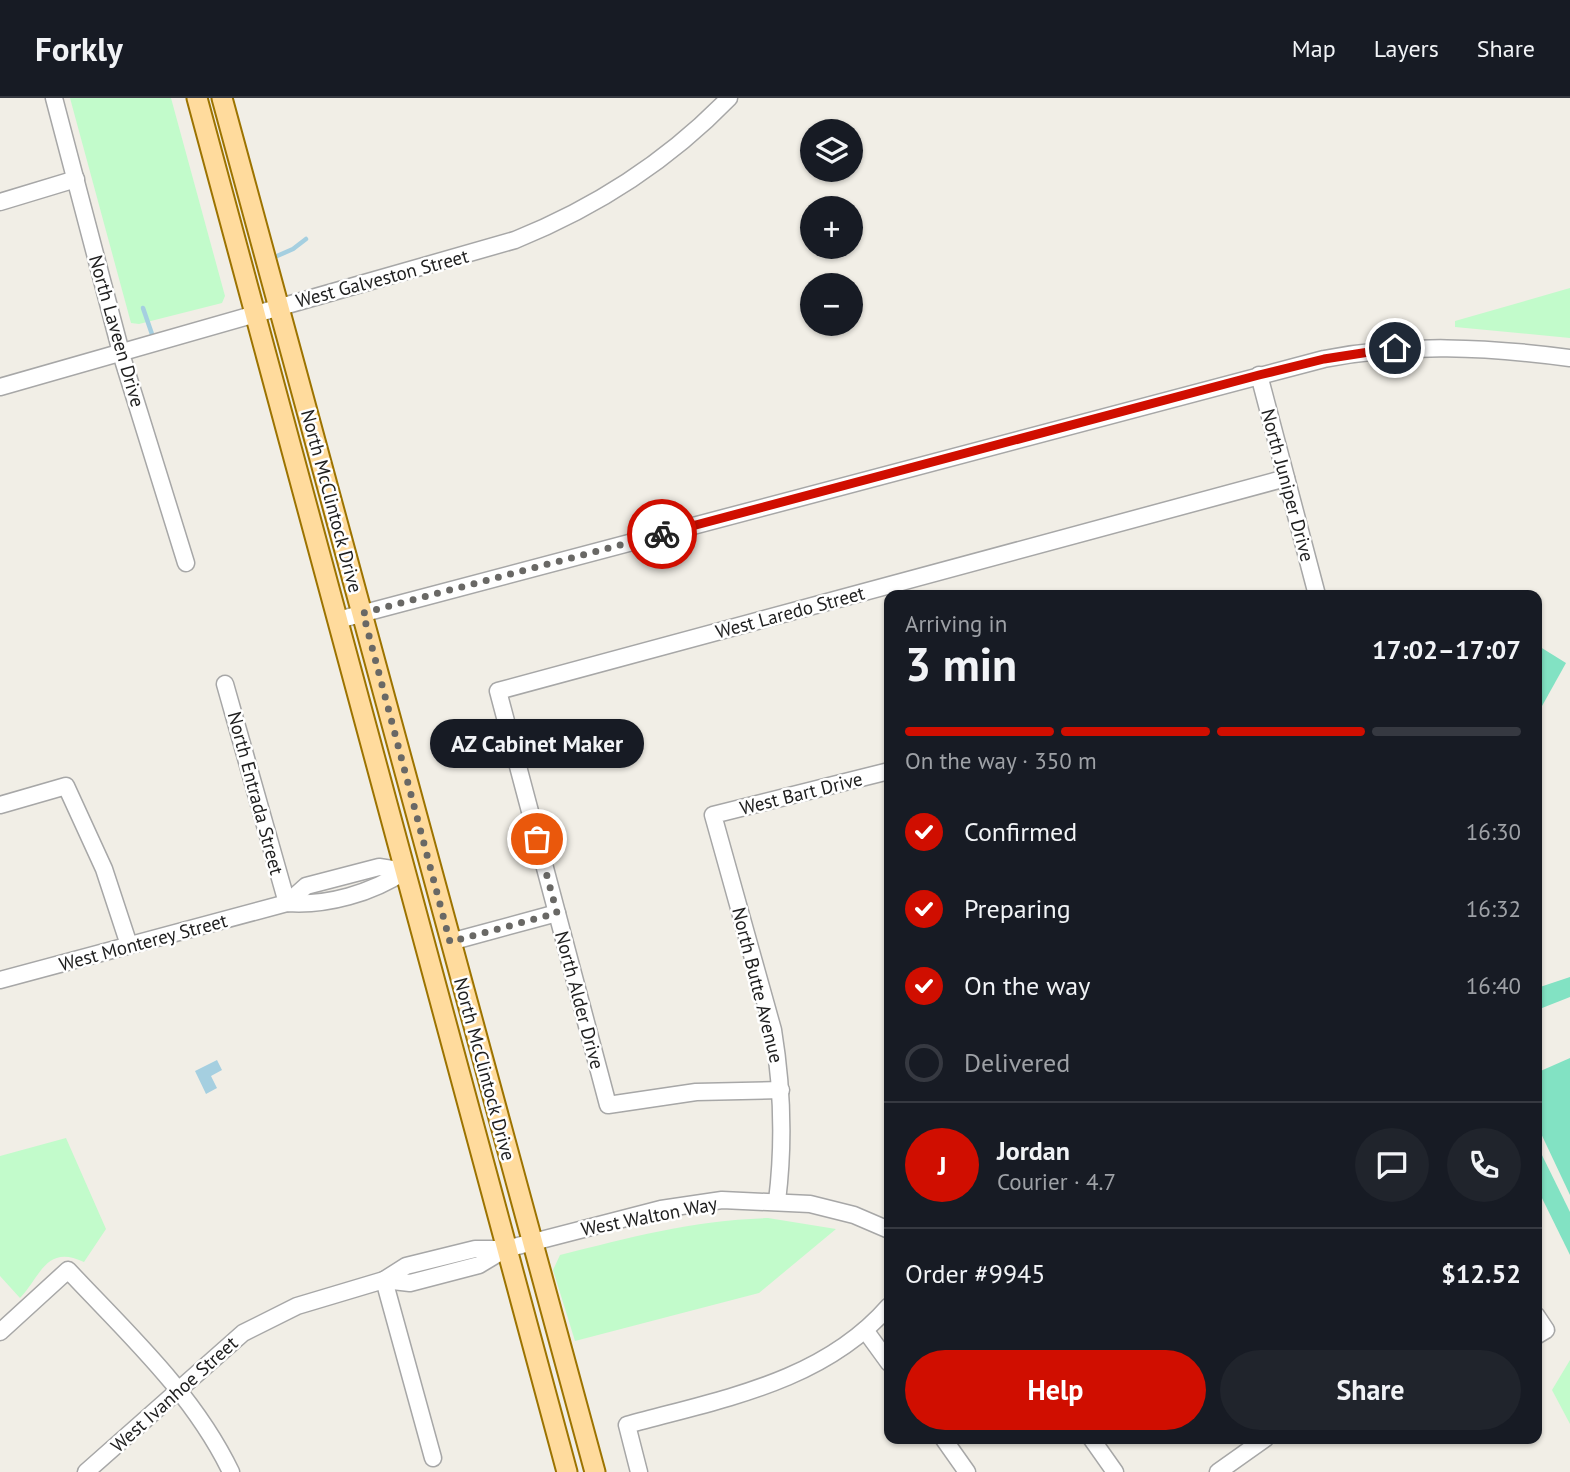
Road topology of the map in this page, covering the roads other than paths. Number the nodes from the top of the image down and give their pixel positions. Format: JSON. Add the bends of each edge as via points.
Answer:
{"nodes":[{"id":1,"x":54,"y":98,"type":"edge"},
{"id":2,"x":197,"y":98,"type":"edge"},
{"id":3,"x":222,"y":98,"type":"edge"},
{"id":4,"x":729,"y":98,"type":"edge"},
{"id":5,"x":76,"y":179,"type":"junction"},
{"id":6,"x":0,"y":202,"type":"edge"},
{"id":7,"x":278,"y":306,"type":"junction"},
{"id":8,"x":254,"y":312,"type":"junction"},
{"id":9,"x":121,"y":351,"type":"junction"},
{"id":10,"x":1570,"y":358,"type":"edge"},
{"id":11,"x":1259,"y":375,"type":"junction"},
{"id":12,"x":0,"y":387,"type":"edge"},
{"id":13,"x":1286,"y":478,"type":"junction"},
{"id":14,"x":186,"y":563,"type":"dead end"},
{"id":15,"x":1316,"y":590,"type":"edge"},
{"id":16,"x":363,"y":613,"type":"junction"},
{"id":17,"x":338,"y":620,"type":"junction"},
{"id":18,"x":225,"y":684,"type":"dead end"},
{"id":19,"x":498,"y":691,"type":"joint"},
{"id":20,"x":884,"y":778,"type":"edge"},
{"id":21,"x":0,"y":805,"type":"edge"},
{"id":22,"x":713,"y":815,"type":"joint"},
{"id":23,"x":405,"y":871,"type":"junction"},
{"id":24,"x":286,"y":903,"type":"junction"},
{"id":25,"x":557,"y":913,"type":"junction"},
{"id":26,"x":450,"y":942,"type":"junction"},
{"id":27,"x":129,"y":945,"type":"junction"},
{"id":28,"x":0,"y":980,"type":"edge"},
{"id":29,"x":781,"y":1090,"type":"junction"},
{"id":30,"x":777,"y":1201,"type":"junction"},
{"id":31,"x":884,"y":1228,"type":"edge"},
{"id":32,"x":533,"y":1242,"type":"junction"},
{"id":33,"x":506,"y":1249,"type":"junction"},
{"id":34,"x":384,"y":1280,"type":"junction"},
{"id":35,"x":884,"y":1311,"type":"edge"},
{"id":36,"x":865,"y":1330,"type":"junction"},
{"id":37,"x":0,"y":1332,"type":"edge"},
{"id":38,"x":884,"y":1356,"type":"edge"},
{"id":39,"x":179,"y":1388,"type":"junction"},
{"id":40,"x":947,"y":1444,"type":"edge"},
{"id":41,"x":1095,"y":1444,"type":"edge"},
{"id":42,"x":1258,"y":1444,"type":"edge"},
{"id":43,"x":433,"y":1458,"type":"dead end"},
{"id":44,"x":86,"y":1472,"type":"edge"},
{"id":45,"x":231,"y":1472,"type":"edge"},
{"id":46,"x":567,"y":1472,"type":"edge"},
{"id":47,"x":595,"y":1472,"type":"edge"},
{"id":48,"x":639,"y":1472,"type":"edge"},
{"id":49,"x":967,"y":1472,"type":"edge"},
{"id":50,"x":1115,"y":1472,"type":"edge"},
{"id":51,"x":1218,"y":1472,"type":"edge"}],
"edges":[{"from":1,"to":5,"type":"street","name":"North Laveen Drive"},
{"from":2,"to":8,"type":"main road","name":"North McClintock Drive"},
{"from":3,"to":7,"type":"main road","name":"North McClintock Drive"},
{"from":4,"to":7,"type":"street","name":"West Galveston Street","via":[[671,152],[578,212],[471,254]]},
{"from":5,"to":6,"type":"street"},
{"from":5,"to":9,"type":"street","name":"North Laveen Drive"},
{"from":7,"to":8,"type":"street","name":"West Galveston Street"},
{"from":7,"to":16,"type":"main road","name":"North McClintock Drive"},
{"from":8,"to":9,"type":"street","name":"West Galveston Street"},
{"from":8,"to":17,"type":"main road","name":"North McClintock Drive"},
{"from":9,"to":12,"type":"street","name":"West Galveston Street"},
{"from":9,"to":14,"type":"street","name":"North Laveen Drive"},
{"from":10,"to":11,"type":"street","via":[[1445,347],[1395,348]]},
{"from":11,"to":13,"type":"street","name":"North Juniper Drive"},
{"from":11,"to":16,"type":"street"},
{"from":13,"to":15,"type":"street","name":"North Juniper Drive"},
{"from":13,"to":19,"type":"street","name":"West Laredo Street"},
{"from":16,"to":17,"type":"street"},
{"from":16,"to":26,"type":"main road","name":"North McClintock Drive"},
{"from":17,"to":23,"type":"main road","name":"North McClintock Drive"},
{"from":18,"to":24,"type":"street","name":"North Entrada Street"},
{"from":19,"to":25,"type":"street","name":"North Alder Drive"},
{"from":20,"to":22,"type":"street","name":"West Bart Drive"},
{"from":21,"to":27,"type":"street","via":[[66,786],[104,869]]},
{"from":22,"to":29,"type":"street","name":"North Butte Avenue","via":[[773,1030]]},
{"from":23,"to":24,"type":"street","name":"West Monterey Street","via":[[383,886],[311,905]]},
{"from":23,"to":33,"type":"main road","name":"North McClintock Drive"},
{"from":24,"to":27,"type":"street","name":"West Monterey Street"},
{"from":25,"to":26,"type":"street"},
{"from":25,"to":29,"type":"street","name":"North Alder Drive","via":[[608,1105],[696,1092]]},
{"from":26,"to":32,"type":"main road","name":"North McClintock Drive"},
{"from":27,"to":28,"type":"street","name":"West Monterey Street"},
{"from":29,"to":30,"type":"street","name":"North Butte Avenue"},
{"from":30,"to":31,"type":"street","name":"West Walton Way","via":[[854,1215]]},
{"from":30,"to":32,"type":"street","name":"West Walton Way","via":[[687,1205]]},
{"from":32,"to":33,"type":"street","name":"West Ivanhoe Street"},
{"from":32,"to":47,"type":"main road","name":"North McClintock Drive"},
{"from":33,"to":34,"type":"street","name":"West Ivanhoe Street","via":[[479,1265],[410,1283]]},
{"from":33,"to":46,"type":"main road","name":"North McClintock Drive"},
{"from":34,"to":39,"type":"street","name":"West Ivanhoe Street","via":[[297,1306],[260,1323]]},
{"from":34,"to":43,"type":"street"},
{"from":35,"to":36,"type":"street"},
{"from":36,"to":38,"type":"street"},
{"from":36,"to":48,"type":"street","via":[[815,1366],[787,1378],[627,1425]]},
{"from":37,"to":39,"type":"street","via":[[68,1270]]},
{"from":39,"to":44,"type":"street","name":"West Ivanhoe Street"},
{"from":39,"to":45,"type":"street"},
{"from":40,"to":49,"type":"street"},
{"from":41,"to":50,"type":"street"},
{"from":42,"to":51,"type":"street"}]}
